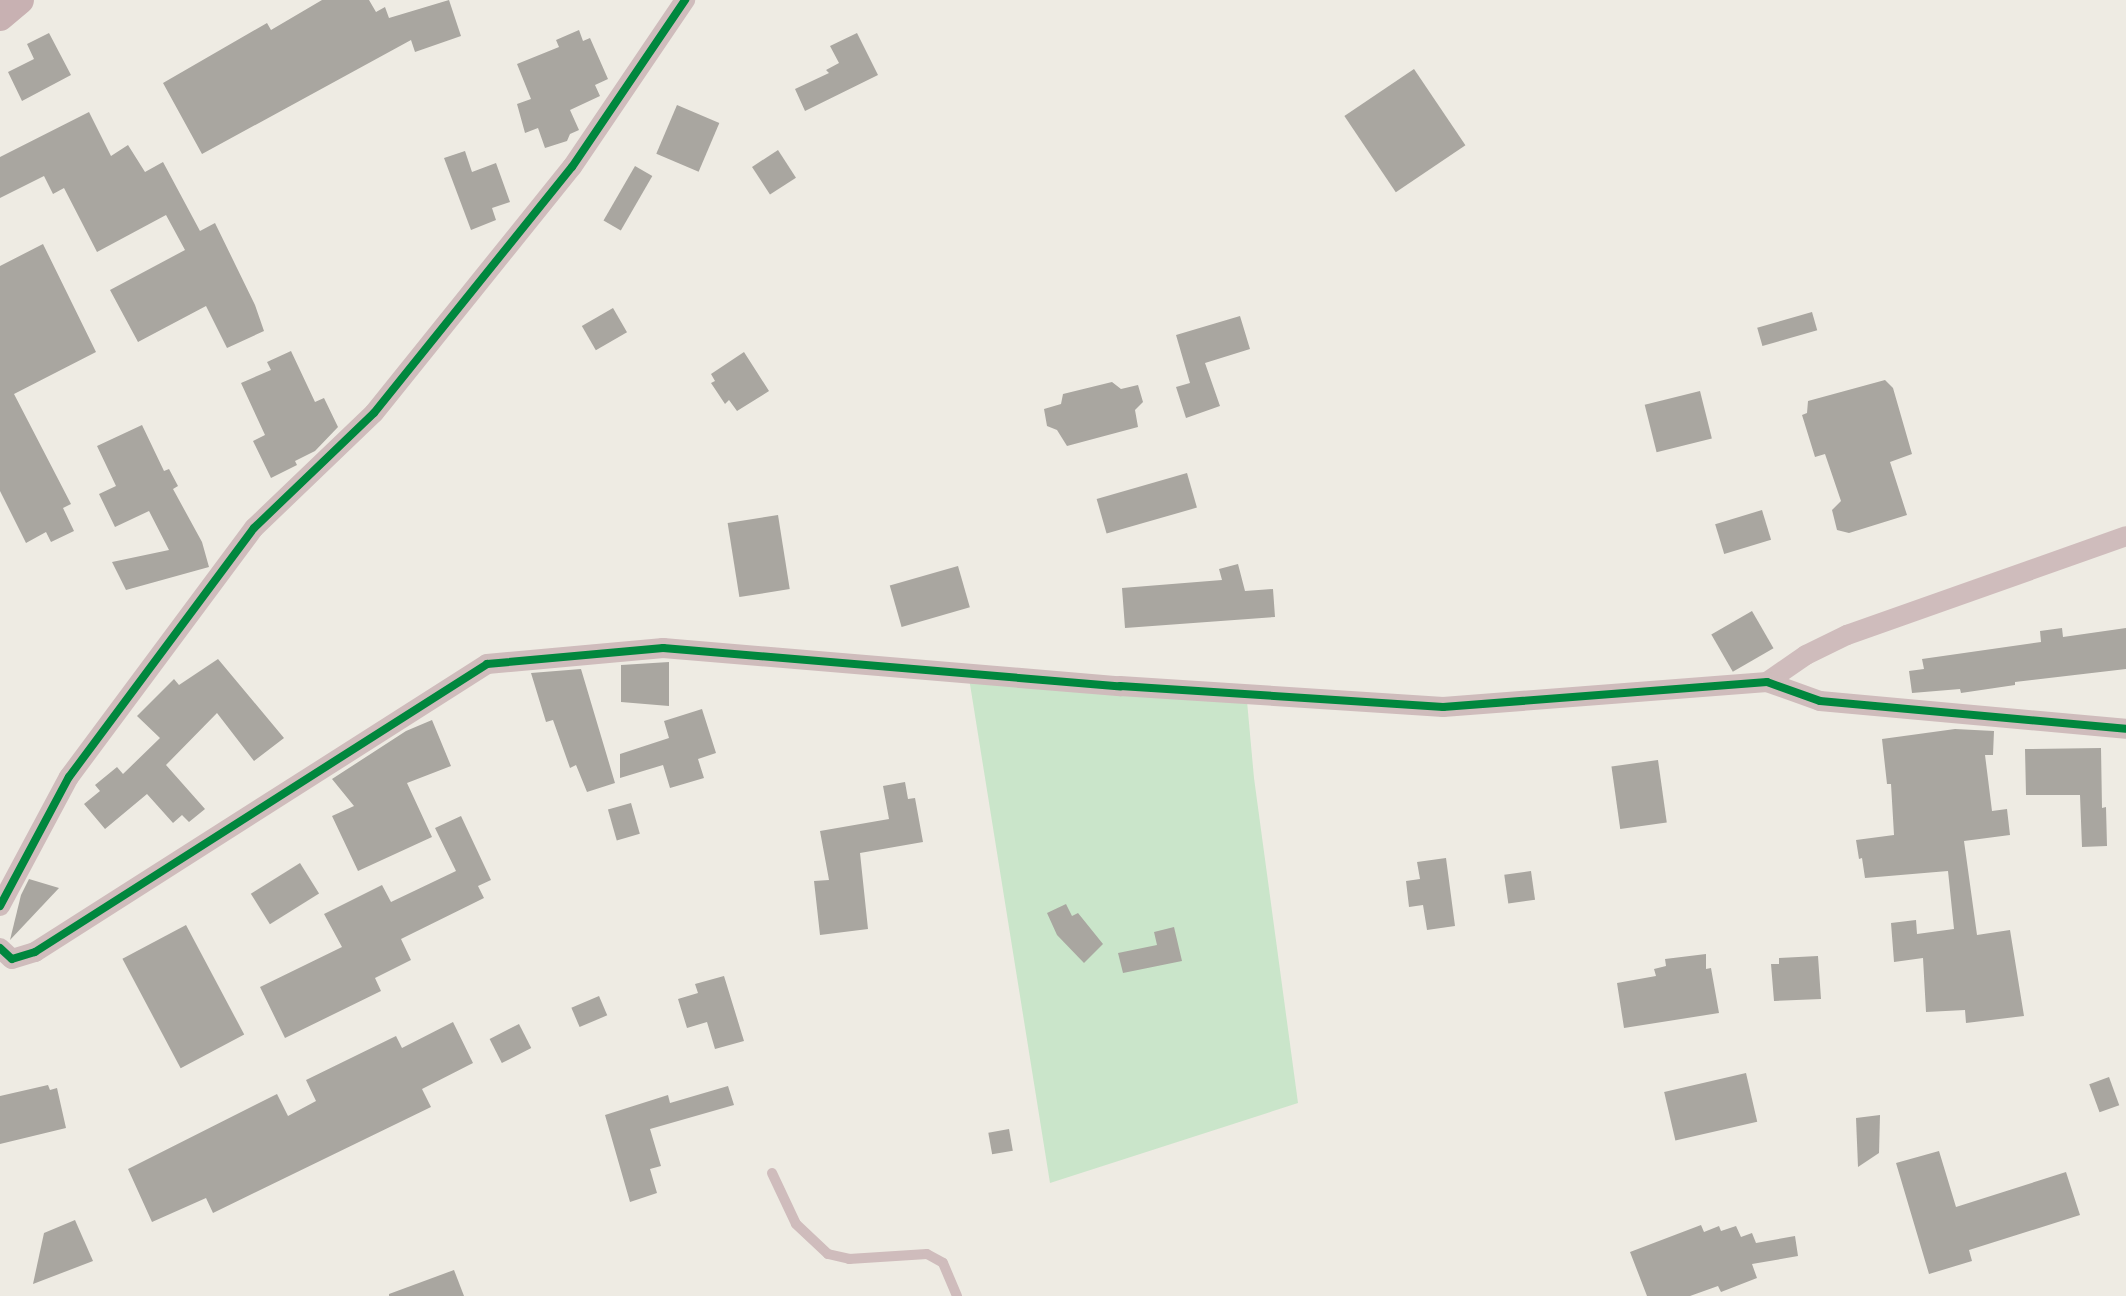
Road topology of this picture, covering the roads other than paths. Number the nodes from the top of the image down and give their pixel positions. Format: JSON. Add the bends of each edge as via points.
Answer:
{"nodes":[{"id":1,"x":20,"y":0,"type":"edge"},
{"id":2,"x":685,"y":0,"type":"edge"},
{"id":3,"x":0,"y":17,"type":"edge"},
{"id":4,"x":2126,"y":536,"type":"edge"},
{"id":5,"x":1767,"y":682,"type":"junction"},
{"id":6,"x":2126,"y":729,"type":"edge"},
{"id":7,"x":0,"y":906,"type":"edge"},
{"id":8,"x":0,"y":948,"type":"edge"},
{"id":9,"x":772,"y":1173,"type":"dead end"},
{"id":10,"x":957,"y":1296,"type":"edge"}],
"edges":[{"from":1,"to":3,"type":"main road"},
{"from":2,"to":7,"type":"street","via":[[572,167],[374,413],[254,528],[69,777]]},
{"from":4,"to":5,"type":"street","via":[[1847,635]]},
{"from":5,"to":6,"type":"street","via":[[1820,701]]},
{"from":5,"to":8,"type":"street","via":[[1443,707],[663,648],[487,664],[35,952],[12,959]]},
{"from":9,"to":10,"type":"lane","via":[[796,1224],[828,1254],[849,1259],[927,1254],[943,1263]]}]}
